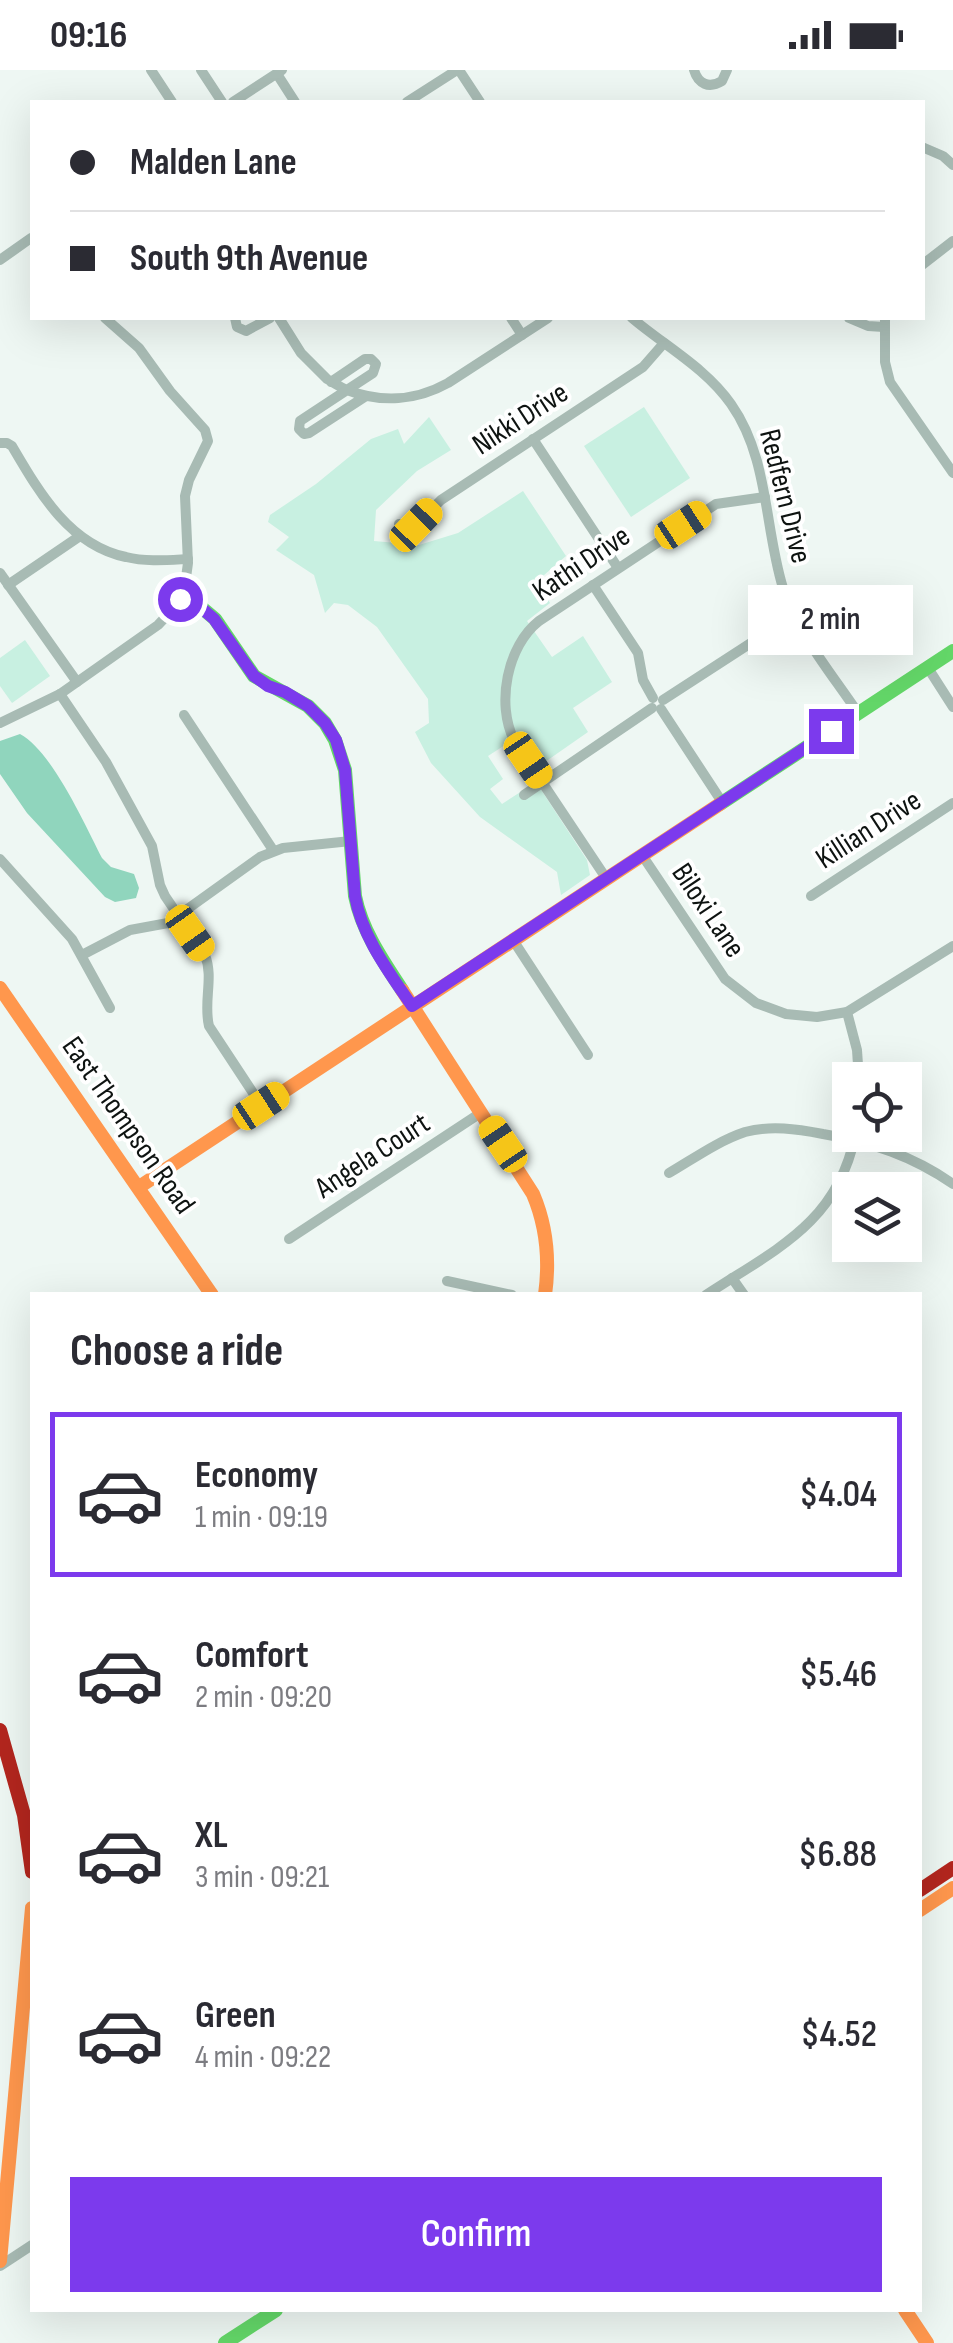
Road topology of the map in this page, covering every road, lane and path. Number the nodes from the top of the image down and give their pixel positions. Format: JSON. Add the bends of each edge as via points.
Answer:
{"nodes":[{"id":1,"x":151,"y":70,"type":"edge"},
{"id":2,"x":458,"y":70,"type":"edge"},
{"id":3,"x":694,"y":70,"type":"edge"},
{"id":4,"x":728,"y":70,"type":"edge"},
{"id":5,"x":204,"y":71,"type":"edge"},
{"id":6,"x":280,"y":72,"type":"edge"},
{"id":7,"x":418,"y":99,"type":"edge"},
{"id":8,"x":171,"y":100,"type":"edge"},
{"id":9,"x":221,"y":100,"type":"edge"},
{"id":10,"x":236,"y":100,"type":"edge"},
{"id":11,"x":294,"y":100,"type":"edge"},
{"id":12,"x":479,"y":100,"type":"edge"},
{"id":13,"x":925,"y":148,"type":"edge"},
{"id":14,"x":953,"y":165,"type":"edge"},
{"id":15,"x":30,"y":239,"type":"edge"},
{"id":16,"x":953,"y":242,"type":"edge"},
{"id":17,"x":0,"y":260,"type":"edge"},
{"id":18,"x":925,"y":262,"type":"edge"},
{"id":19,"x":108,"y":320,"type":"edge"},
{"id":20,"x":235,"y":320,"type":"edge"},
{"id":21,"x":266,"y":320,"type":"edge"},
{"id":22,"x":280,"y":320,"type":"edge"},
{"id":23,"x":512,"y":320,"type":"edge"},
{"id":24,"x":544,"y":320,"type":"edge"},
{"id":25,"x":634,"y":320,"type":"edge"},
{"id":26,"x":854,"y":320,"type":"edge"},
{"id":27,"x":884,"y":322,"type":"edge"},
{"id":28,"x":522,"y":334,"type":"junction"},
{"id":29,"x":664,"y":344,"type":"junction"},
{"id":30,"x":331,"y":382,"type":"junction"},
{"id":31,"x":347,"y":390,"type":"junction"},
{"id":32,"x":366,"y":396,"type":"junction"},
{"id":33,"x":533,"y":439,"type":"junction"},
{"id":34,"x":0,"y":444,"type":"edge"},
{"id":35,"x":953,"y":473,"type":"edge"},
{"id":36,"x":765,"y":497,"type":"junction"},
{"id":37,"x":399,"y":524,"type":"dead end"},
{"id":38,"x":80,"y":536,"type":"junction"},
{"id":39,"x":188,"y":560,"type":"junction"},
{"id":40,"x":618,"y":568,"type":"junction"},
{"id":41,"x":0,"y":573,"type":"edge"},
{"id":42,"x":8,"y":585,"type":"junction"},
{"id":43,"x":593,"y":585,"type":"junction"},
{"id":44,"x":183,"y":592,"type":"junction"},
{"id":45,"x":794,"y":615,"type":"junction"},
{"id":46,"x":953,"y":651,"type":"edge"},
{"id":47,"x":928,"y":668,"type":"junction"},
{"id":48,"x":77,"y":682,"type":"junction"},
{"id":49,"x":60,"y":694,"type":"junction"},
{"id":50,"x":657,"y":704,"type":"junction"},
{"id":51,"x":953,"y":706,"type":"edge"},
{"id":52,"x":858,"y":714,"type":"junction"},
{"id":53,"x":184,"y":715,"type":"dead end"},
{"id":54,"x":0,"y":722,"type":"edge"},
{"id":55,"x":542,"y":781,"type":"junction"},
{"id":56,"x":524,"y":795,"type":"dead end"},
{"id":57,"x":722,"y":802,"type":"junction"},
{"id":58,"x":953,"y":803,"type":"edge"},
{"id":59,"x":351,"y":841,"type":"junction"},
{"id":60,"x":274,"y":850,"type":"junction"},
{"id":61,"x":642,"y":855,"type":"junction"},
{"id":62,"x":0,"y":859,"type":"edge"},
{"id":63,"x":606,"y":878,"type":"junction"},
{"id":64,"x":811,"y":896,"type":"dead end"},
{"id":65,"x":178,"y":916,"type":"junction"},
{"id":66,"x":512,"y":940,"type":"junction"},
{"id":67,"x":953,"y":946,"type":"edge"},
{"id":68,"x":82,"y":955,"type":"junction"},
{"id":69,"x":0,"y":988,"type":"edge"},
{"id":70,"x":412,"y":1006,"type":"junction"},
{"id":71,"x":110,"y":1008,"type":"dead end"},
{"id":72,"x":847,"y":1012,"type":"junction"},
{"id":73,"x":588,"y":1056,"type":"dead end"},
{"id":74,"x":858,"y":1062,"type":"edge"},
{"id":75,"x":261,"y":1106,"type":"junction"},
{"id":76,"x":482,"y":1112,"type":"junction"},
{"id":77,"x":832,"y":1134,"type":"edge"},
{"id":78,"x":850,"y":1152,"type":"edge"},
{"id":79,"x":894,"y":1152,"type":"edge"},
{"id":80,"x":669,"y":1173,"type":"dead end"},
{"id":81,"x":953,"y":1184,"type":"edge"},
{"id":82,"x":140,"y":1187,"type":"junction"},
{"id":83,"x":289,"y":1238,"type":"dead end"},
{"id":84,"x":732,"y":1278,"type":"junction"},
{"id":85,"x":447,"y":1281,"type":"dead end"},
{"id":86,"x":210,"y":1292,"type":"edge"},
{"id":87,"x":498,"y":1292,"type":"edge"},
{"id":88,"x":545,"y":1292,"type":"edge"},
{"id":89,"x":711,"y":1292,"type":"edge"},
{"id":90,"x":742,"y":1292,"type":"edge"},
{"id":91,"x":0,"y":1730,"type":"edge"},
{"id":92,"x":30,"y":1858,"type":"edge"},
{"id":93,"x":953,"y":1868,"type":"edge"},
{"id":94,"x":953,"y":1888,"type":"edge"},
{"id":95,"x":922,"y":1889,"type":"edge"},
{"id":96,"x":922,"y":1909,"type":"edge"},
{"id":97,"x":30,"y":1930,"type":"edge"},
{"id":98,"x":30,"y":2246,"type":"edge"},
{"id":99,"x":0,"y":2264,"type":"edge"},
{"id":100,"x":273,"y":2312,"type":"edge"},
{"id":101,"x":905,"y":2312,"type":"edge"},
{"id":102,"x":228,"y":2342,"type":"edge"},
{"id":103,"x":927,"y":2343,"type":"edge"}],
"edges":[{"from":1,"to":8,"type":"street"},
{"from":2,"to":7,"type":"street"},
{"from":2,"to":12,"type":"street"},
{"from":3,"to":4,"type":"street","via":[[712,86]]},
{"from":5,"to":9,"type":"street"},
{"from":6,"to":10,"type":"street"},
{"from":6,"to":11,"type":"street"},
{"from":13,"to":14,"type":"street"},
{"from":15,"to":17,"type":"street"},
{"from":16,"to":18,"type":"street"},
{"from":19,"to":39,"type":"street","via":[[205,430],[208,441],[185,496]]},
{"from":20,"to":21,"type":"street","via":[[246,331]]},
{"from":22,"to":30,"type":"street"},
{"from":23,"to":28,"type":"street"},
{"from":24,"to":28,"type":"street"},
{"from":25,"to":29,"type":"street","name":"Redfern Drive"},
{"from":26,"to":27,"type":"street","via":[[868,326]]},
{"from":27,"to":35,"type":"street","via":[[890,382]]},
{"from":28,"to":32,"type":"street","via":[[432,391],[394,399]]},
{"from":29,"to":33,"type":"street","name":"Nikki Drive","via":[[639,370]]},
{"from":29,"to":36,"type":"street","name":"Redfern Drive","via":[[730,403],[752,444]]},
{"from":30,"to":31,"type":"street"},
{"from":30,"to":31,"type":"street","via":[[373,360],[374,372]]},
{"from":31,"to":32,"type":"street"},
{"from":31,"to":32,"type":"street","via":[[300,420],[301,432]]},
{"from":33,"to":37,"type":"street","name":"Nikki Drive","via":[[441,500],[416,525]]},
{"from":33,"to":40,"type":"street"},
{"from":34,"to":38,"type":"street","via":[[12,446],[49,504]]},
{"from":36,"to":40,"type":"street","name":"Kathi Drive","via":[[716,504]]},
{"from":36,"to":45,"type":"street","name":"Redfern Drive"},
{"from":38,"to":39,"type":"street","via":[[124,557]]},
{"from":38,"to":42,"type":"street"},
{"from":39,"to":44,"type":"street"},
{"from":40,"to":43,"type":"street","name":"Kathi Drive"},
{"from":41,"to":42,"type":"street"},
{"from":42,"to":48,"type":"street"},
{"from":43,"to":50,"type":"street","via":[[640,658]]},
{"from":43,"to":55,"type":"street","name":"Kathi Drive","via":[[533,626],[514,654],[505,711],[514,740]]},
{"from":44,"to":48,"type":"street","via":[[161,623]]},
{"from":44,"to":59,"type":"street","via":[[214,619],[254,676],[302,701],[325,723],[345,770]]},
{"from":45,"to":50,"type":"street"},
{"from":45,"to":52,"type":"street","name":"Redfern Drive"},
{"from":46,"to":47,"type":"street"},
{"from":47,"to":51,"type":"street"},
{"from":47,"to":52,"type":"street"},
{"from":48,"to":49,"type":"street"},
{"from":49,"to":54,"type":"street"},
{"from":49,"to":65,"type":"street","via":[[152,846],[160,885]]},
{"from":50,"to":55,"type":"street"},
{"from":50,"to":57,"type":"street"},
{"from":52,"to":57,"type":"street"},
{"from":53,"to":60,"type":"street"},
{"from":55,"to":56,"type":"street"},
{"from":55,"to":63,"type":"street"},
{"from":57,"to":61,"type":"street"},
{"from":58,"to":64,"type":"street","name":"Killian Drive"},
{"from":59,"to":60,"type":"street"},
{"from":59,"to":70,"type":"street","via":[[359,916]]},
{"from":60,"to":65,"type":"street"},
{"from":61,"to":63,"type":"street"},
{"from":61,"to":72,"type":"street","name":"Biloxi Lane","via":[[737,990],[793,1016]]},
{"from":62,"to":68,"type":"street"},
{"from":63,"to":66,"type":"street"},
{"from":65,"to":68,"type":"street","via":[[130,930]]},
{"from":65,"to":75,"type":"street","via":[[208,964],[208,1026]]},
{"from":66,"to":70,"type":"street"},
{"from":66,"to":73,"type":"street"},
{"from":67,"to":72,"type":"street","name":"Biloxi Lane"},
{"from":68,"to":71,"type":"street"},
{"from":69,"to":82,"type":"street","name":"East Thompson Road"},
{"from":70,"to":75,"type":"street"},
{"from":70,"to":76,"type":"street"},
{"from":72,"to":74,"type":"street"},
{"from":75,"to":82,"type":"street"},
{"from":76,"to":83,"type":"street","name":"Angela Court"},
{"from":76,"to":88,"type":"street","via":[[540,1208]]},
{"from":77,"to":80,"type":"street","via":[[749,1131]]},
{"from":78,"to":84,"type":"street","via":[[823,1209]]},
{"from":79,"to":81,"type":"street"},
{"from":82,"to":86,"type":"street","name":"East Thompson Road"},
{"from":84,"to":89,"type":"street"},
{"from":84,"to":90,"type":"street"},
{"from":85,"to":87,"type":"street"},
{"from":91,"to":92,"type":"street"},
{"from":93,"to":95,"type":"street"},
{"from":94,"to":96,"type":"street"},
{"from":97,"to":99,"type":"street"},
{"from":98,"to":99,"type":"street"},
{"from":100,"to":102,"type":"street"},
{"from":101,"to":103,"type":"street"}]}
